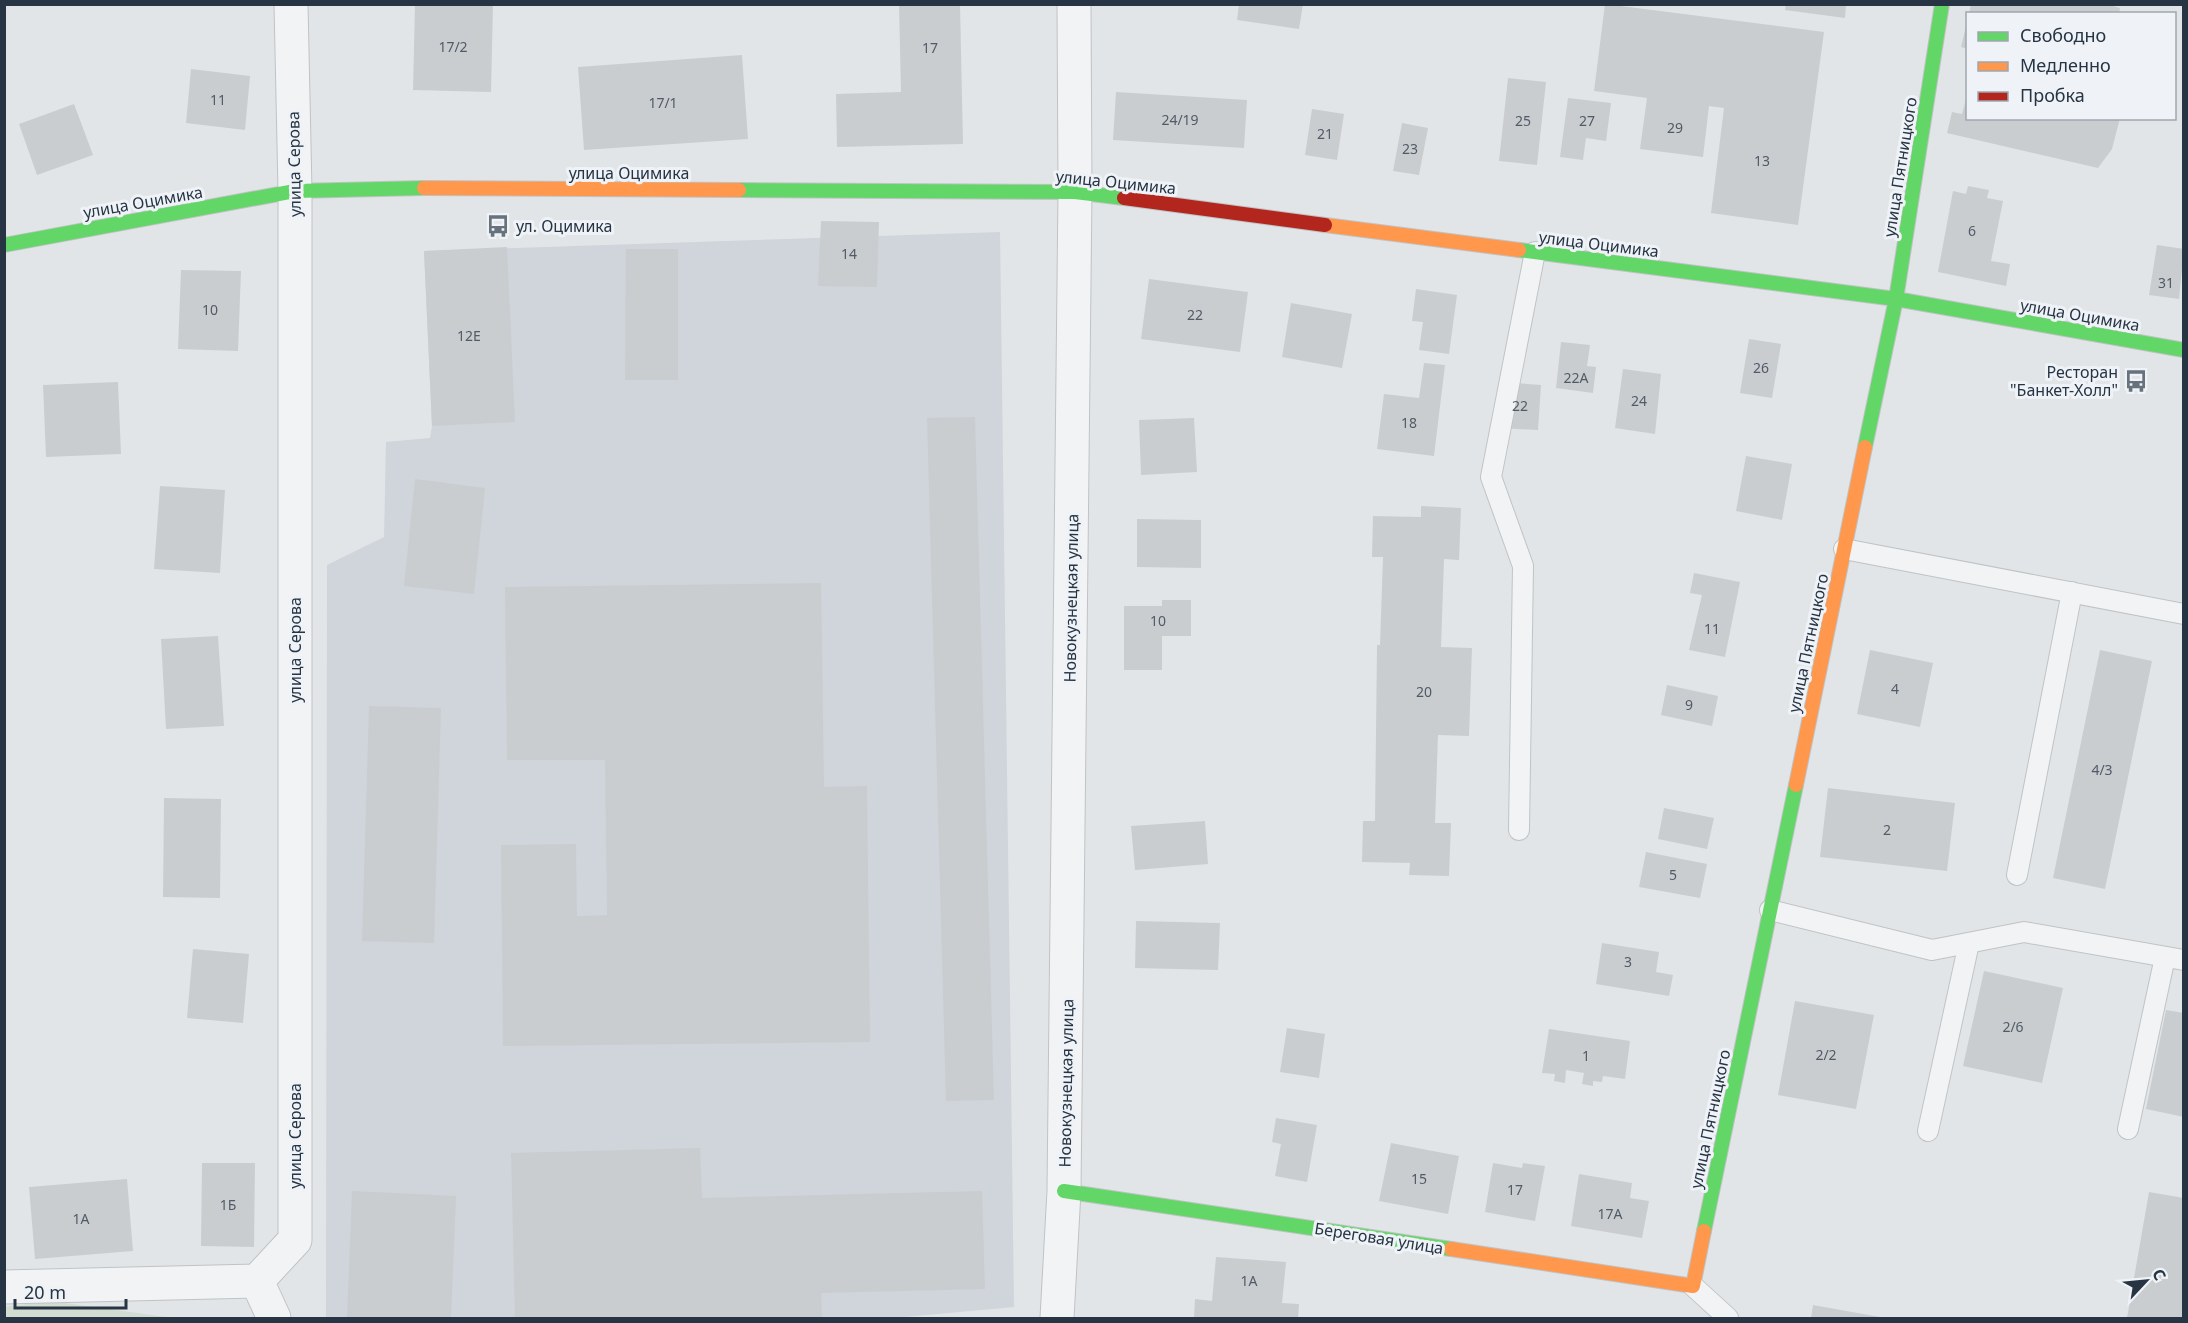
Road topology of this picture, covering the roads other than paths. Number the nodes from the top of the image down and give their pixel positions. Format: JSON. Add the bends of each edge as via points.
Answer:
{"nodes":[{"id":1,"x":291,"y":4,"type":"edge"},
{"id":2,"x":1074,"y":4,"type":"edge"},
{"id":3,"x":1942,"y":4,"type":"edge"},
{"id":4,"x":295,"y":191,"type":"junction"},
{"id":5,"x":1075,"y":192,"type":"junction"},
{"id":6,"x":4,"y":245,"type":"edge"},
{"id":7,"x":1535,"y":252,"type":"junction"},
{"id":8,"x":1896,"y":299,"type":"junction"},
{"id":9,"x":2184,"y":350,"type":"edge"},
{"id":10,"x":1844,"y":549,"type":"junction"},
{"id":11,"x":2072,"y":592,"type":"junction"},
{"id":12,"x":2184,"y":614,"type":"edge"},
{"id":13,"x":1520,"y":830,"type":"dead end"},
{"id":14,"x":2018,"y":875,"type":"dead end"},
{"id":15,"x":1770,"y":910,"type":"junction"},
{"id":16,"x":1969,"y":943,"type":"junction"},
{"id":17,"x":2174,"y":959,"type":"edge"},
{"id":18,"x":2128,"y":1129,"type":"dead end"},
{"id":19,"x":1928,"y":1131,"type":"dead end"},
{"id":20,"x":1064,"y":1191,"type":"junction"},
{"id":21,"x":257,"y":1281,"type":"junction"},
{"id":22,"x":1693,"y":1286,"type":"junction"},
{"id":23,"x":4,"y":1287,"type":"edge"},
{"id":24,"x":274,"y":1318,"type":"edge"},
{"id":25,"x":1057,"y":1318,"type":"edge"},
{"id":26,"x":1728,"y":1318,"type":"edge"}],
"edges":[{"from":1,"to":4,"type":"street","name":"улица Серова"},
{"from":2,"to":5,"type":"street","name":"Новокузнецкая улица"},
{"from":3,"to":8,"type":"street","name":"улица Пятницкого"},
{"from":4,"to":5,"type":"street","name":"улица Оцимика","via":[[405,188]]},
{"from":4,"to":6,"type":"street","name":"улица Оцимика"},
{"from":4,"to":21,"type":"street","name":"улица Серова","via":[[295,1240]]},
{"from":5,"to":7,"type":"street","name":"улица Оцимика"},
{"from":5,"to":20,"type":"street","name":"Новокузнецкая улица"},
{"from":7,"to":8,"type":"street","name":"улица Оцимика"},
{"from":7,"to":13,"type":"lane","via":[[1491,477],[1523,566]]},
{"from":8,"to":9,"type":"street","name":"улица Оцимика"},
{"from":8,"to":10,"type":"street","name":"улица Пятницкого"},
{"from":10,"to":11,"type":"lane"},
{"from":10,"to":15,"type":"street","name":"улица Пятницкого"},
{"from":11,"to":12,"type":"lane"},
{"from":11,"to":14,"type":"lane"},
{"from":15,"to":16,"type":"lane","via":[[1932,950]]},
{"from":15,"to":22,"type":"street","name":"улица Пятницкого"},
{"from":16,"to":17,"type":"lane","via":[[2024,932]]},
{"from":16,"to":19,"type":"lane"},
{"from":17,"to":18,"type":"lane"},
{"from":20,"to":22,"type":"street","name":"Береговая улица"},
{"from":20,"to":25,"type":"street","name":"Новокузнецкая улица"},
{"from":21,"to":23,"type":"street"},
{"from":21,"to":24,"type":"street"},
{"from":22,"to":26,"type":"lane"}]}
